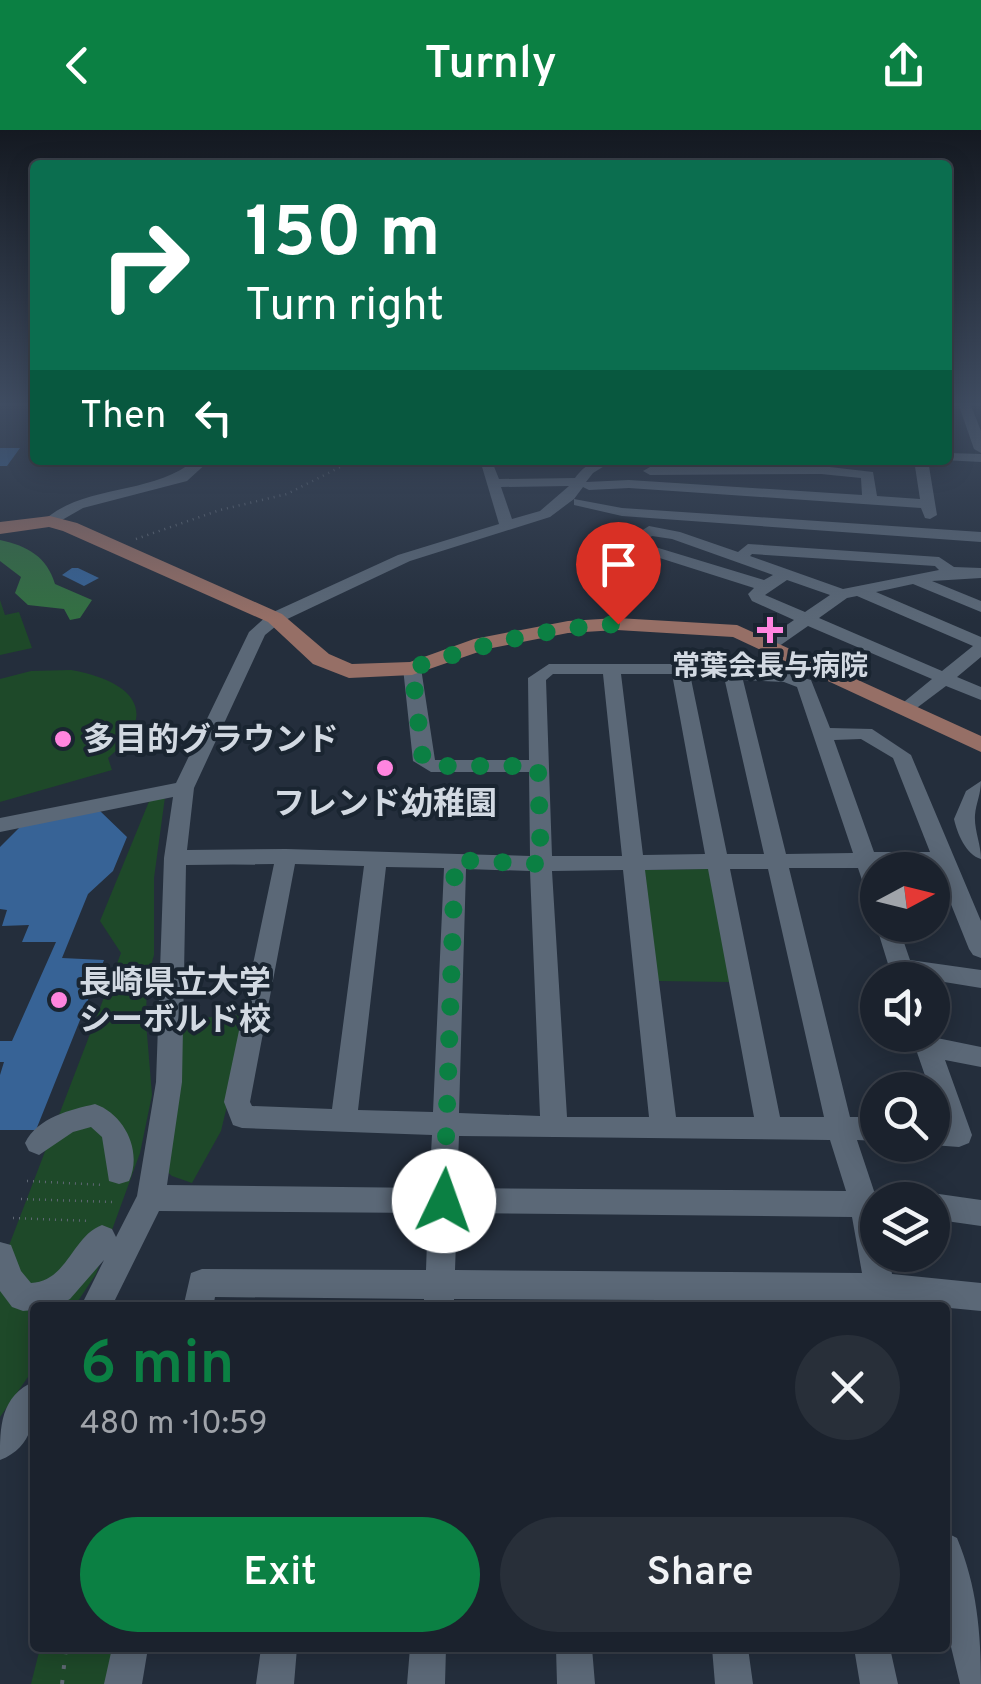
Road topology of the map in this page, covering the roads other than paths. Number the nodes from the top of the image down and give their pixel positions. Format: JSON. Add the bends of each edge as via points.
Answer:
{"nodes":[{"id":1,"x":186,"y":475,"type":"edge"},
{"id":2,"x":490,"y":475,"type":"edge"},
{"id":3,"x":592,"y":475,"type":"edge"},
{"id":4,"x":629,"y":475,"type":"edge"},
{"id":5,"x":755,"y":475,"type":"edge"},
{"id":6,"x":868,"y":475,"type":"edge"},
{"id":7,"x":923,"y":475,"type":"edge"},
{"id":8,"x":492,"y":482,"type":"junction"},
{"id":9,"x":629,"y":484,"type":"junction"},
{"id":10,"x":582,"y":490,"type":"junction"},
{"id":11,"x":753,"y":491,"type":"junction"},
{"id":12,"x":870,"y":499,"type":"junction"},
{"id":13,"x":928,"y":504,"type":"junction"},
{"id":14,"x":50,"y":521,"type":"junction"},
{"id":15,"x":753,"y":521,"type":"junction"},
{"id":16,"x":507,"y":526,"type":"junction"},
{"id":17,"x":0,"y":528,"type":"edge"},
{"id":18,"x":934,"y":535,"type":"junction"},
{"id":19,"x":981,"y":538,"type":"edge"},
{"id":20,"x":745,"y":553,"type":"junction"},
{"id":21,"x":945,"y":567,"type":"junction"},
{"id":22,"x":981,"y":572,"type":"edge"},
{"id":23,"x":786,"y":574,"type":"junction"},
{"id":24,"x":912,"y":578,"type":"junction"},
{"id":25,"x":766,"y":586,"type":"junction"},
{"id":26,"x":849,"y":592,"type":"junction"},
{"id":27,"x":981,"y":607,"type":"edge"},
{"id":28,"x":275,"y":618,"type":"junction"},
{"id":29,"x":809,"y":619,"type":"junction"},
{"id":30,"x":770,"y":644,"type":"junction"},
{"id":31,"x":981,"y":646,"type":"edge"},
{"id":32,"x":412,"y":668,"type":"junction"},
{"id":33,"x":680,"y":668,"type":"junction"},
{"id":34,"x":611,"y":669,"type":"junction"},
{"id":35,"x":733,"y":676,"type":"junction"},
{"id":36,"x":944,"y":677,"type":"junction"},
{"id":37,"x":981,"y":694,"type":"edge"},
{"id":38,"x":906,"y":710,"type":"junction"},
{"id":39,"x":822,"y":734,"type":"junction"},
{"id":40,"x":981,"y":746,"type":"edge"},
{"id":41,"x":538,"y":766,"type":"junction"},
{"id":42,"x":981,"y":787,"type":"edge"},
{"id":43,"x":184,"y":788,"type":"junction"},
{"id":44,"x":0,"y":825,"type":"edge"},
{"id":45,"x":863,"y":852,"type":"edge"},
{"id":46,"x":941,"y":852,"type":"edge"},
{"id":47,"x":981,"y":852,"type":"edge"},
{"id":48,"x":286,"y":856,"type":"junction"},
{"id":49,"x":175,"y":858,"type":"junction"},
{"id":50,"x":376,"y":858,"type":"junction"},
{"id":51,"x":455,"y":860,"type":"junction"},
{"id":52,"x":775,"y":860,"type":"junction"},
{"id":53,"x":860,"y":860,"type":"edge"},
{"id":54,"x":716,"y":861,"type":"junction"},
{"id":55,"x":632,"y":862,"type":"junction"},
{"id":56,"x":541,"y":864,"type":"junction"},
{"id":57,"x":950,"y":874,"type":"edge"},
{"id":58,"x":981,"y":949,"type":"edge"},
{"id":59,"x":950,"y":977,"type":"edge"},
{"id":60,"x":981,"y":979,"type":"edge"},
{"id":61,"x":950,"y":1048,"type":"edge"},
{"id":62,"x":930,"y":1052,"type":"edge"},
{"id":63,"x":981,"y":1057,"type":"edge"},
{"id":64,"x":344,"y":1123,"type":"junction"},
{"id":65,"x":448,"y":1124,"type":"junction"},
{"id":66,"x":839,"y":1126,"type":"junction"},
{"id":67,"x":769,"y":1127,"type":"junction"},
{"id":68,"x":554,"y":1128,"type":"junction"},
{"id":69,"x":664,"y":1128,"type":"junction"},
{"id":70,"x":860,"y":1128,"type":"edge"},
{"id":71,"x":958,"y":1136,"type":"edge"},
{"id":72,"x":40,"y":1144,"type":"dead end"},
{"id":73,"x":117,"y":1179,"type":"road end"},
{"id":74,"x":862,"y":1182,"type":"edge"},
{"id":75,"x":152,"y":1198,"type":"junction"},
{"id":76,"x":444,"y":1201,"type":"junction"},
{"id":77,"x":860,"y":1204,"type":"edge"},
{"id":78,"x":950,"y":1208,"type":"edge"},
{"id":79,"x":981,"y":1212,"type":"edge"},
{"id":80,"x":102,"y":1230,"type":"road end"},
{"id":81,"x":2,"y":1254,"type":"edge"},
{"id":82,"x":879,"y":1272,"type":"edge"},
{"id":83,"x":320,"y":1295,"type":"edge"},
{"id":84,"x":439,"y":1296,"type":"edge"},
{"id":85,"x":558,"y":1296,"type":"edge"},
{"id":86,"x":688,"y":1297,"type":"edge"},
{"id":87,"x":801,"y":1297,"type":"edge"},
{"id":88,"x":882,"y":1298,"type":"edge"},
{"id":89,"x":981,"y":1298,"type":"edge"},
{"id":90,"x":98,"y":1302,"type":"edge"},
{"id":91,"x":199,"y":1302,"type":"edge"},
{"id":92,"x":30,"y":1404,"type":"edge"},
{"id":93,"x":0,"y":1444,"type":"edge"},
{"id":94,"x":950,"y":1570,"type":"edge"},
{"id":95,"x":129,"y":1652,"type":"edge"},
{"id":96,"x":279,"y":1652,"type":"edge"},
{"id":97,"x":428,"y":1652,"type":"edge"},
{"id":98,"x":574,"y":1652,"type":"edge"},
{"id":99,"x":730,"y":1652,"type":"edge"},
{"id":100,"x":873,"y":1652,"type":"edge"},
{"id":101,"x":123,"y":1684,"type":"edge"},
{"id":102,"x":275,"y":1684,"type":"edge"},
{"id":103,"x":426,"y":1684,"type":"edge"},
{"id":104,"x":576,"y":1684,"type":"edge"},
{"id":105,"x":734,"y":1684,"type":"edge"},
{"id":106,"x":879,"y":1684,"type":"edge"},
{"id":107,"x":979,"y":1684,"type":"edge"}],
"edges":[{"from":1,"to":14,"type":"street","via":[[90,501]]},
{"from":2,"to":8,"type":"street"},
{"from":3,"to":10,"type":"street"},
{"from":4,"to":9,"type":"street"},
{"from":5,"to":11,"type":"street"},
{"from":6,"to":12,"type":"street"},
{"from":7,"to":13,"type":"street"},
{"from":8,"to":10,"type":"street"},
{"from":8,"to":16,"type":"street"},
{"from":9,"to":10,"type":"street"},
{"from":9,"to":11,"type":"street"},
{"from":10,"to":15,"type":"street","via":[[622,512]]},
{"from":10,"to":16,"type":"street"},
{"from":11,"to":12,"type":"street"},
{"from":11,"to":15,"type":"street"},
{"from":12,"to":13,"type":"street"},
{"from":13,"to":18,"type":"street"},
{"from":14,"to":17,"type":"main road"},
{"from":14,"to":28,"type":"main road"},
{"from":15,"to":18,"type":"street"},
{"from":15,"to":20,"type":"street"},
{"from":16,"to":28,"type":"street","via":[[404,558]]},
{"from":18,"to":19,"type":"street"},
{"from":18,"to":21,"type":"street"},
{"from":20,"to":21,"type":"street"},
{"from":20,"to":23,"type":"street"},
{"from":20,"to":25,"type":"street","via":[[650,531],[630,544]]},
{"from":21,"to":22,"type":"street"},
{"from":21,"to":24,"type":"street"},
{"from":23,"to":25,"type":"street"},
{"from":23,"to":26,"type":"street"},
{"from":24,"to":26,"type":"street"},
{"from":24,"to":27,"type":"street"},
{"from":25,"to":29,"type":"street","via":[[758,598]]},
{"from":26,"to":29,"type":"street"},
{"from":26,"to":31,"type":"street"},
{"from":28,"to":32,"type":"main road","via":[[332,666]]},
{"from":28,"to":43,"type":"street","via":[[246,653]]},
{"from":29,"to":30,"type":"street"},
{"from":29,"to":36,"type":"street"},
{"from":30,"to":32,"type":"main road","via":[[737,631],[568,626]]},
{"from":30,"to":38,"type":"main road"},
{"from":31,"to":36,"type":"street"},
{"from":32,"to":41,"type":"street","via":[[423,761]]},
{"from":33,"to":34,"type":"street"},
{"from":33,"to":35,"type":"street"},
{"from":33,"to":54,"type":"street"},
{"from":34,"to":41,"type":"street","via":[[549,669],[537,678]]},
{"from":34,"to":55,"type":"street"},
{"from":35,"to":39,"type":"street","via":[[790,676],[805,684]]},
{"from":35,"to":52,"type":"street"},
{"from":36,"to":37,"type":"street"},
{"from":36,"to":38,"type":"street"},
{"from":38,"to":40,"type":"main road"},
{"from":39,"to":45,"type":"street"},
{"from":39,"to":46,"type":"street","via":[[865,733],[901,755]]},
{"from":41,"to":56,"type":"street"},
{"from":42,"to":47,"type":"street","via":[[966,800],[963,814],[964,828]]},
{"from":43,"to":44,"type":"street"},
{"from":43,"to":49,"type":"street"},
{"from":48,"to":49,"type":"street"},
{"from":48,"to":50,"type":"street"},
{"from":48,"to":64,"type":"street","via":[[237,1102],[242,1117]]},
{"from":49,"to":75,"type":"street","via":[[170,1082]]},
{"from":50,"to":51,"type":"street"},
{"from":50,"to":64,"type":"street"},
{"from":51,"to":56,"type":"street"},
{"from":51,"to":65,"type":"street"},
{"from":52,"to":53,"type":"street"},
{"from":52,"to":54,"type":"street"},
{"from":52,"to":66,"type":"street"},
{"from":54,"to":55,"type":"street"},
{"from":54,"to":67,"type":"street"},
{"from":55,"to":56,"type":"street"},
{"from":55,"to":69,"type":"street"},
{"from":56,"to":68,"type":"street"},
{"from":57,"to":58,"type":"street"},
{"from":59,"to":60,"type":"street"},
{"from":61,"to":63,"type":"street"},
{"from":62,"to":71,"type":"street"},
{"from":64,"to":65,"type":"street"},
{"from":65,"to":68,"type":"street"},
{"from":65,"to":76,"type":"street"},
{"from":66,"to":67,"type":"street"},
{"from":66,"to":70,"type":"street"},
{"from":66,"to":74,"type":"street"},
{"from":67,"to":69,"type":"street"},
{"from":68,"to":69,"type":"street"},
{"from":72,"to":73,"type":"street","via":[[65,1123],[96,1114],[116,1132]]},
{"from":75,"to":76,"type":"street"},
{"from":75,"to":90,"type":"street"},
{"from":76,"to":77,"type":"street"},
{"from":76,"to":84,"type":"street"},
{"from":78,"to":79,"type":"street"},
{"from":80,"to":81,"type":"street","via":[[82,1267],[57,1292],[36,1300],[23,1297],[9,1279]]},
{"from":82,"to":88,"type":"street"},
{"from":83,"to":84,"type":"street"},
{"from":83,"to":91,"type":"street","via":[[202,1283]]},
{"from":84,"to":85,"type":"street"},
{"from":85,"to":86,"type":"street"},
{"from":86,"to":87,"type":"street"},
{"from":87,"to":88,"type":"street"},
{"from":88,"to":89,"type":"street"},
{"from":92,"to":93,"type":"street"},
{"from":94,"to":107,"type":"street"},
{"from":95,"to":101,"type":"street"},
{"from":96,"to":102,"type":"street"},
{"from":97,"to":103,"type":"street"},
{"from":98,"to":104,"type":"street"},
{"from":99,"to":105,"type":"street"},
{"from":100,"to":106,"type":"street"}]}
